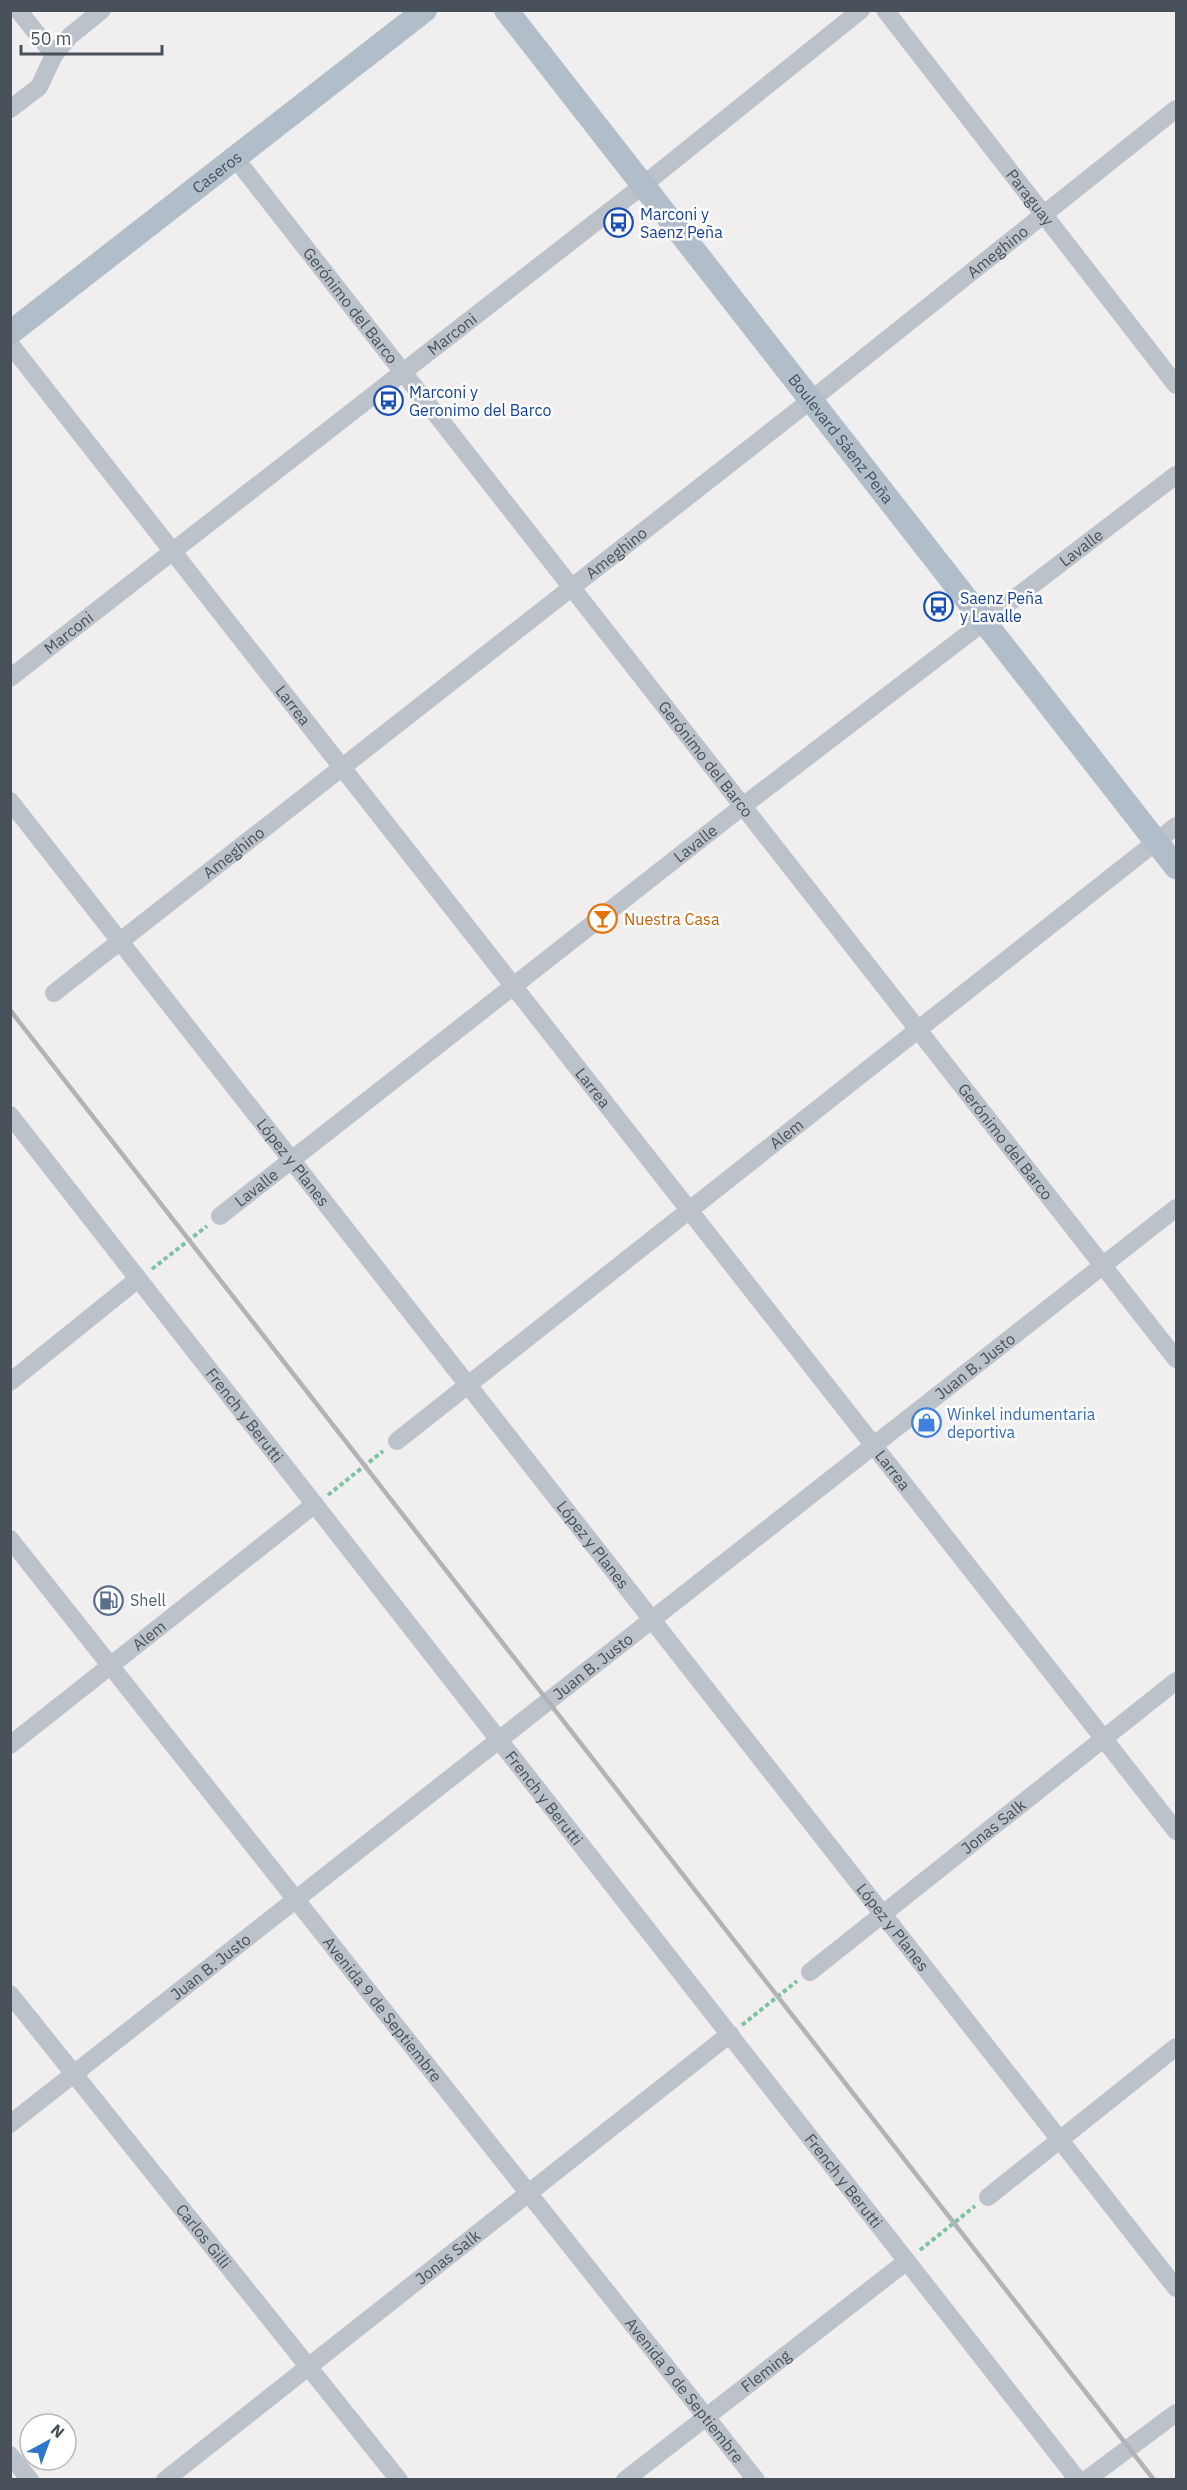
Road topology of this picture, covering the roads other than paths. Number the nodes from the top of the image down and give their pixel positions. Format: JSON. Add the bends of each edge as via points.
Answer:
{"nodes":[{"id":1,"x":18,"y":10,"type":"edge"},
{"id":2,"x":102,"y":10,"type":"edge"},
{"id":3,"x":425,"y":10,"type":"edge"},
{"id":4,"x":506,"y":10,"type":"edge"},
{"id":5,"x":861,"y":10,"type":"edge"},
{"id":6,"x":885,"y":10,"type":"edge"},
{"id":7,"x":54,"y":55,"type":"junction"},
{"id":8,"x":10,"y":109,"type":"edge"},
{"id":9,"x":1176,"y":109,"type":"edge"},
{"id":10,"x":236,"y":159,"type":"junction"},
{"id":11,"x":642,"y":186,"type":"junction"},
{"id":12,"x":1045,"y":215,"type":"junction"},
{"id":13,"x":10,"y":333,"type":"edge"},
{"id":14,"x":10,"y":344,"type":"edge"},
{"id":15,"x":403,"y":371,"type":"junction"},
{"id":16,"x":1176,"y":385,"type":"edge"},
{"id":17,"x":811,"y":400,"type":"junction"},
{"id":18,"x":1176,"y":475,"type":"edge"},
{"id":19,"x":173,"y":552,"type":"junction"},
{"id":20,"x":571,"y":586,"type":"junction"},
{"id":21,"x":984,"y":620,"type":"junction"},
{"id":22,"x":10,"y":678,"type":"edge"},
{"id":23,"x":341,"y":766,"type":"junction"},
{"id":24,"x":10,"y":801,"type":"edge"},
{"id":25,"x":743,"y":806,"type":"junction"},
{"id":26,"x":1176,"y":826,"type":"edge"},
{"id":27,"x":1157,"y":841,"type":"junction"},
{"id":28,"x":1176,"y":867,"type":"edge"},
{"id":29,"x":119,"y":940,"type":"junction"},
{"id":30,"x":515,"y":987,"type":"junction"},
{"id":31,"x":54,"y":993,"type":"dead end"},
{"id":32,"x":918,"y":1030,"type":"junction"},
{"id":33,"x":10,"y":1115,"type":"edge"},
{"id":34,"x":291,"y":1159,"type":"junction"},
{"id":35,"x":1176,"y":1209,"type":"edge"},
{"id":36,"x":689,"y":1210,"type":"junction"},
{"id":37,"x":220,"y":1216,"type":"road end"},
{"id":38,"x":1103,"y":1266,"type":"junction"},
{"id":39,"x":138,"y":1279,"type":"junction"},
{"id":40,"x":1176,"y":1359,"type":"edge"},
{"id":41,"x":10,"y":1382,"type":"edge"},
{"id":42,"x":468,"y":1384,"type":"junction"},
{"id":43,"x":397,"y":1441,"type":"road end"},
{"id":44,"x":874,"y":1446,"type":"junction"},
{"id":45,"x":315,"y":1504,"type":"junction"},
{"id":46,"x":10,"y":1539,"type":"edge"},
{"id":47,"x":652,"y":1620,"type":"junction"},
{"id":48,"x":111,"y":1666,"type":"junction"},
{"id":49,"x":1176,"y":1681,"type":"edge"},
{"id":50,"x":1104,"y":1739,"type":"junction"},
{"id":51,"x":500,"y":1740,"type":"junction"},
{"id":52,"x":10,"y":1745,"type":"edge"},
{"id":53,"x":1176,"y":1832,"type":"edge"},
{"id":54,"x":297,"y":1900,"type":"junction"},
{"id":55,"x":882,"y":1913,"type":"junction"},
{"id":56,"x":810,"y":1972,"type":"road end"},
{"id":57,"x":10,"y":1994,"type":"edge"},
{"id":58,"x":730,"y":2034,"type":"junction"},
{"id":59,"x":1176,"y":2047,"type":"edge"},
{"id":60,"x":74,"y":2075,"type":"junction"},
{"id":61,"x":10,"y":2124,"type":"edge"},
{"id":62,"x":1060,"y":2139,"type":"junction"},
{"id":63,"x":529,"y":2192,"type":"junction"},
{"id":64,"x":988,"y":2197,"type":"road end"},
{"id":65,"x":907,"y":2260,"type":"junction"},
{"id":66,"x":1176,"y":2288,"type":"edge"},
{"id":67,"x":310,"y":2365,"type":"junction"},
{"id":68,"x":1176,"y":2413,"type":"edge"},
{"id":69,"x":705,"y":2415,"type":"junction"},
{"id":70,"x":10,"y":2455,"type":"edge"},
{"id":71,"x":30,"y":2480,"type":"edge"},
{"id":72,"x":165,"y":2480,"type":"edge"},
{"id":73,"x":399,"y":2480,"type":"edge"},
{"id":74,"x":625,"y":2480,"type":"edge"},
{"id":75,"x":756,"y":2480,"type":"edge"},
{"id":76,"x":1078,"y":2480,"type":"edge"},
{"id":77,"x":1086,"y":2480,"type":"edge"}],
"edges":[{"from":1,"to":7,"type":"street"},
{"from":2,"to":7,"type":"street"},
{"from":3,"to":10,"type":"main road","name":"Caseros"},
{"from":4,"to":11,"type":"main road","name":"Boulevard Sáenz Peña"},
{"from":5,"to":11,"type":"street","name":"Marconi"},
{"from":6,"to":12,"type":"street","name":"Paraguay"},
{"from":7,"to":8,"type":"street","via":[[39,87]]},
{"from":9,"to":12,"type":"street","name":"Ameghino"},
{"from":10,"to":13,"type":"main road","name":"Caseros"},
{"from":10,"to":15,"type":"street","name":"Gerónimo del Barco"},
{"from":11,"to":15,"type":"street","name":"Marconi"},
{"from":11,"to":17,"type":"main road","name":"Boulevard Sáenz Peña"},
{"from":12,"to":16,"type":"street","name":"Paraguay"},
{"from":12,"to":17,"type":"street","name":"Ameghino"},
{"from":14,"to":19,"type":"street","name":"Larrea"},
{"from":15,"to":19,"type":"street","name":"Marconi"},
{"from":15,"to":20,"type":"street","name":"Gerónimo del Barco"},
{"from":17,"to":20,"type":"street","name":"Ameghino"},
{"from":17,"to":21,"type":"main road","name":"Boulevard Sáenz Peña"},
{"from":18,"to":21,"type":"street","name":"Lavalle"},
{"from":19,"to":22,"type":"street","name":"Marconi"},
{"from":19,"to":23,"type":"street","name":"Larrea"},
{"from":20,"to":23,"type":"street","name":"Ameghino"},
{"from":20,"to":25,"type":"street","name":"Gerónimo del Barco"},
{"from":21,"to":25,"type":"street","name":"Lavalle"},
{"from":21,"to":27,"type":"main road","name":"Boulevard Sáenz Peña"},
{"from":23,"to":29,"type":"street","name":"Ameghino"},
{"from":23,"to":30,"type":"street","name":"Larrea"},
{"from":24,"to":29,"type":"street","name":"López y Planes"},
{"from":25,"to":30,"type":"street","name":"Lavalle"},
{"from":25,"to":32,"type":"street","name":"Gerónimo del Barco"},
{"from":26,"to":27,"type":"street","name":"Alem"},
{"from":27,"to":28,"type":"main road","name":"Boulevard Sáenz Peña"},
{"from":27,"to":32,"type":"street","name":"Alem"},
{"from":29,"to":31,"type":"street","name":"Ameghino"},
{"from":29,"to":34,"type":"street","name":"López y Planes"},
{"from":30,"to":34,"type":"street","name":"Lavalle"},
{"from":30,"to":36,"type":"street","name":"Larrea"},
{"from":32,"to":36,"type":"street","name":"Alem"},
{"from":32,"to":38,"type":"street","name":"Gerónimo del Barco"},
{"from":33,"to":39,"type":"street","name":"French y Berutti"},
{"from":34,"to":37,"type":"street","name":"Lavalle"},
{"from":34,"to":42,"type":"street","name":"López y Planes"},
{"from":35,"to":38,"type":"street","name":"Juan B. Justo"},
{"from":36,"to":42,"type":"street","name":"Alem"},
{"from":36,"to":44,"type":"street","name":"Larrea"},
{"from":38,"to":40,"type":"street","name":"Gerónimo del Barco"},
{"from":38,"to":44,"type":"street","name":"Juan B. Justo"},
{"from":39,"to":41,"type":"street"},
{"from":39,"to":45,"type":"street","name":"French y Berutti"},
{"from":42,"to":43,"type":"street","name":"Alem"},
{"from":42,"to":47,"type":"street","name":"López y Planes"},
{"from":44,"to":47,"type":"street","name":"Juan B. Justo"},
{"from":44,"to":50,"type":"street","name":"Larrea"},
{"from":45,"to":48,"type":"street","name":"Alem"},
{"from":45,"to":51,"type":"street","name":"French y Berutti"},
{"from":46,"to":48,"type":"street","name":"Avenida 9 de Septiembre"},
{"from":47,"to":51,"type":"street","name":"Juan B. Justo"},
{"from":47,"to":55,"type":"street","name":"López y Planes"},
{"from":48,"to":52,"type":"street","name":"Alem"},
{"from":48,"to":54,"type":"street","name":"Avenida 9 de Septiembre"},
{"from":49,"to":50,"type":"street","name":"Jonas Salk"},
{"from":50,"to":53,"type":"street","name":"Larrea"},
{"from":50,"to":55,"type":"street","name":"Jonas Salk"},
{"from":51,"to":54,"type":"street","name":"Juan B. Justo"},
{"from":51,"to":58,"type":"street","name":"French y Berutti"},
{"from":54,"to":60,"type":"street","name":"Juan B. Justo"},
{"from":54,"to":63,"type":"street","name":"Avenida 9 de Septiembre"},
{"from":55,"to":56,"type":"street","name":"Jonas Salk"},
{"from":55,"to":62,"type":"street","name":"López y Planes"},
{"from":57,"to":60,"type":"street","name":"Carlos Gilli"},
{"from":58,"to":63,"type":"street","name":"Jonas Salk"},
{"from":58,"to":65,"type":"street","name":"French y Berutti"},
{"from":59,"to":62,"type":"street"},
{"from":60,"to":61,"type":"street","name":"Juan B. Justo"},
{"from":60,"to":67,"type":"street","name":"Carlos Gilli"},
{"from":62,"to":64,"type":"street"},
{"from":62,"to":66,"type":"street","name":"López y Planes"},
{"from":63,"to":67,"type":"street","name":"Jonas Salk"},
{"from":63,"to":69,"type":"street","name":"Avenida 9 de Septiembre"},
{"from":65,"to":69,"type":"street","name":"Fleming"},
{"from":65,"to":76,"type":"street","name":"French y Berutti"},
{"from":67,"to":72,"type":"street","name":"Jonas Salk"},
{"from":67,"to":73,"type":"street","name":"Carlos Gilli"},
{"from":68,"to":77,"type":"street"},
{"from":69,"to":74,"type":"street","name":"Fleming"},
{"from":69,"to":75,"type":"street","name":"Avenida 9 de Septiembre"},
{"from":70,"to":71,"type":"street"}]}
